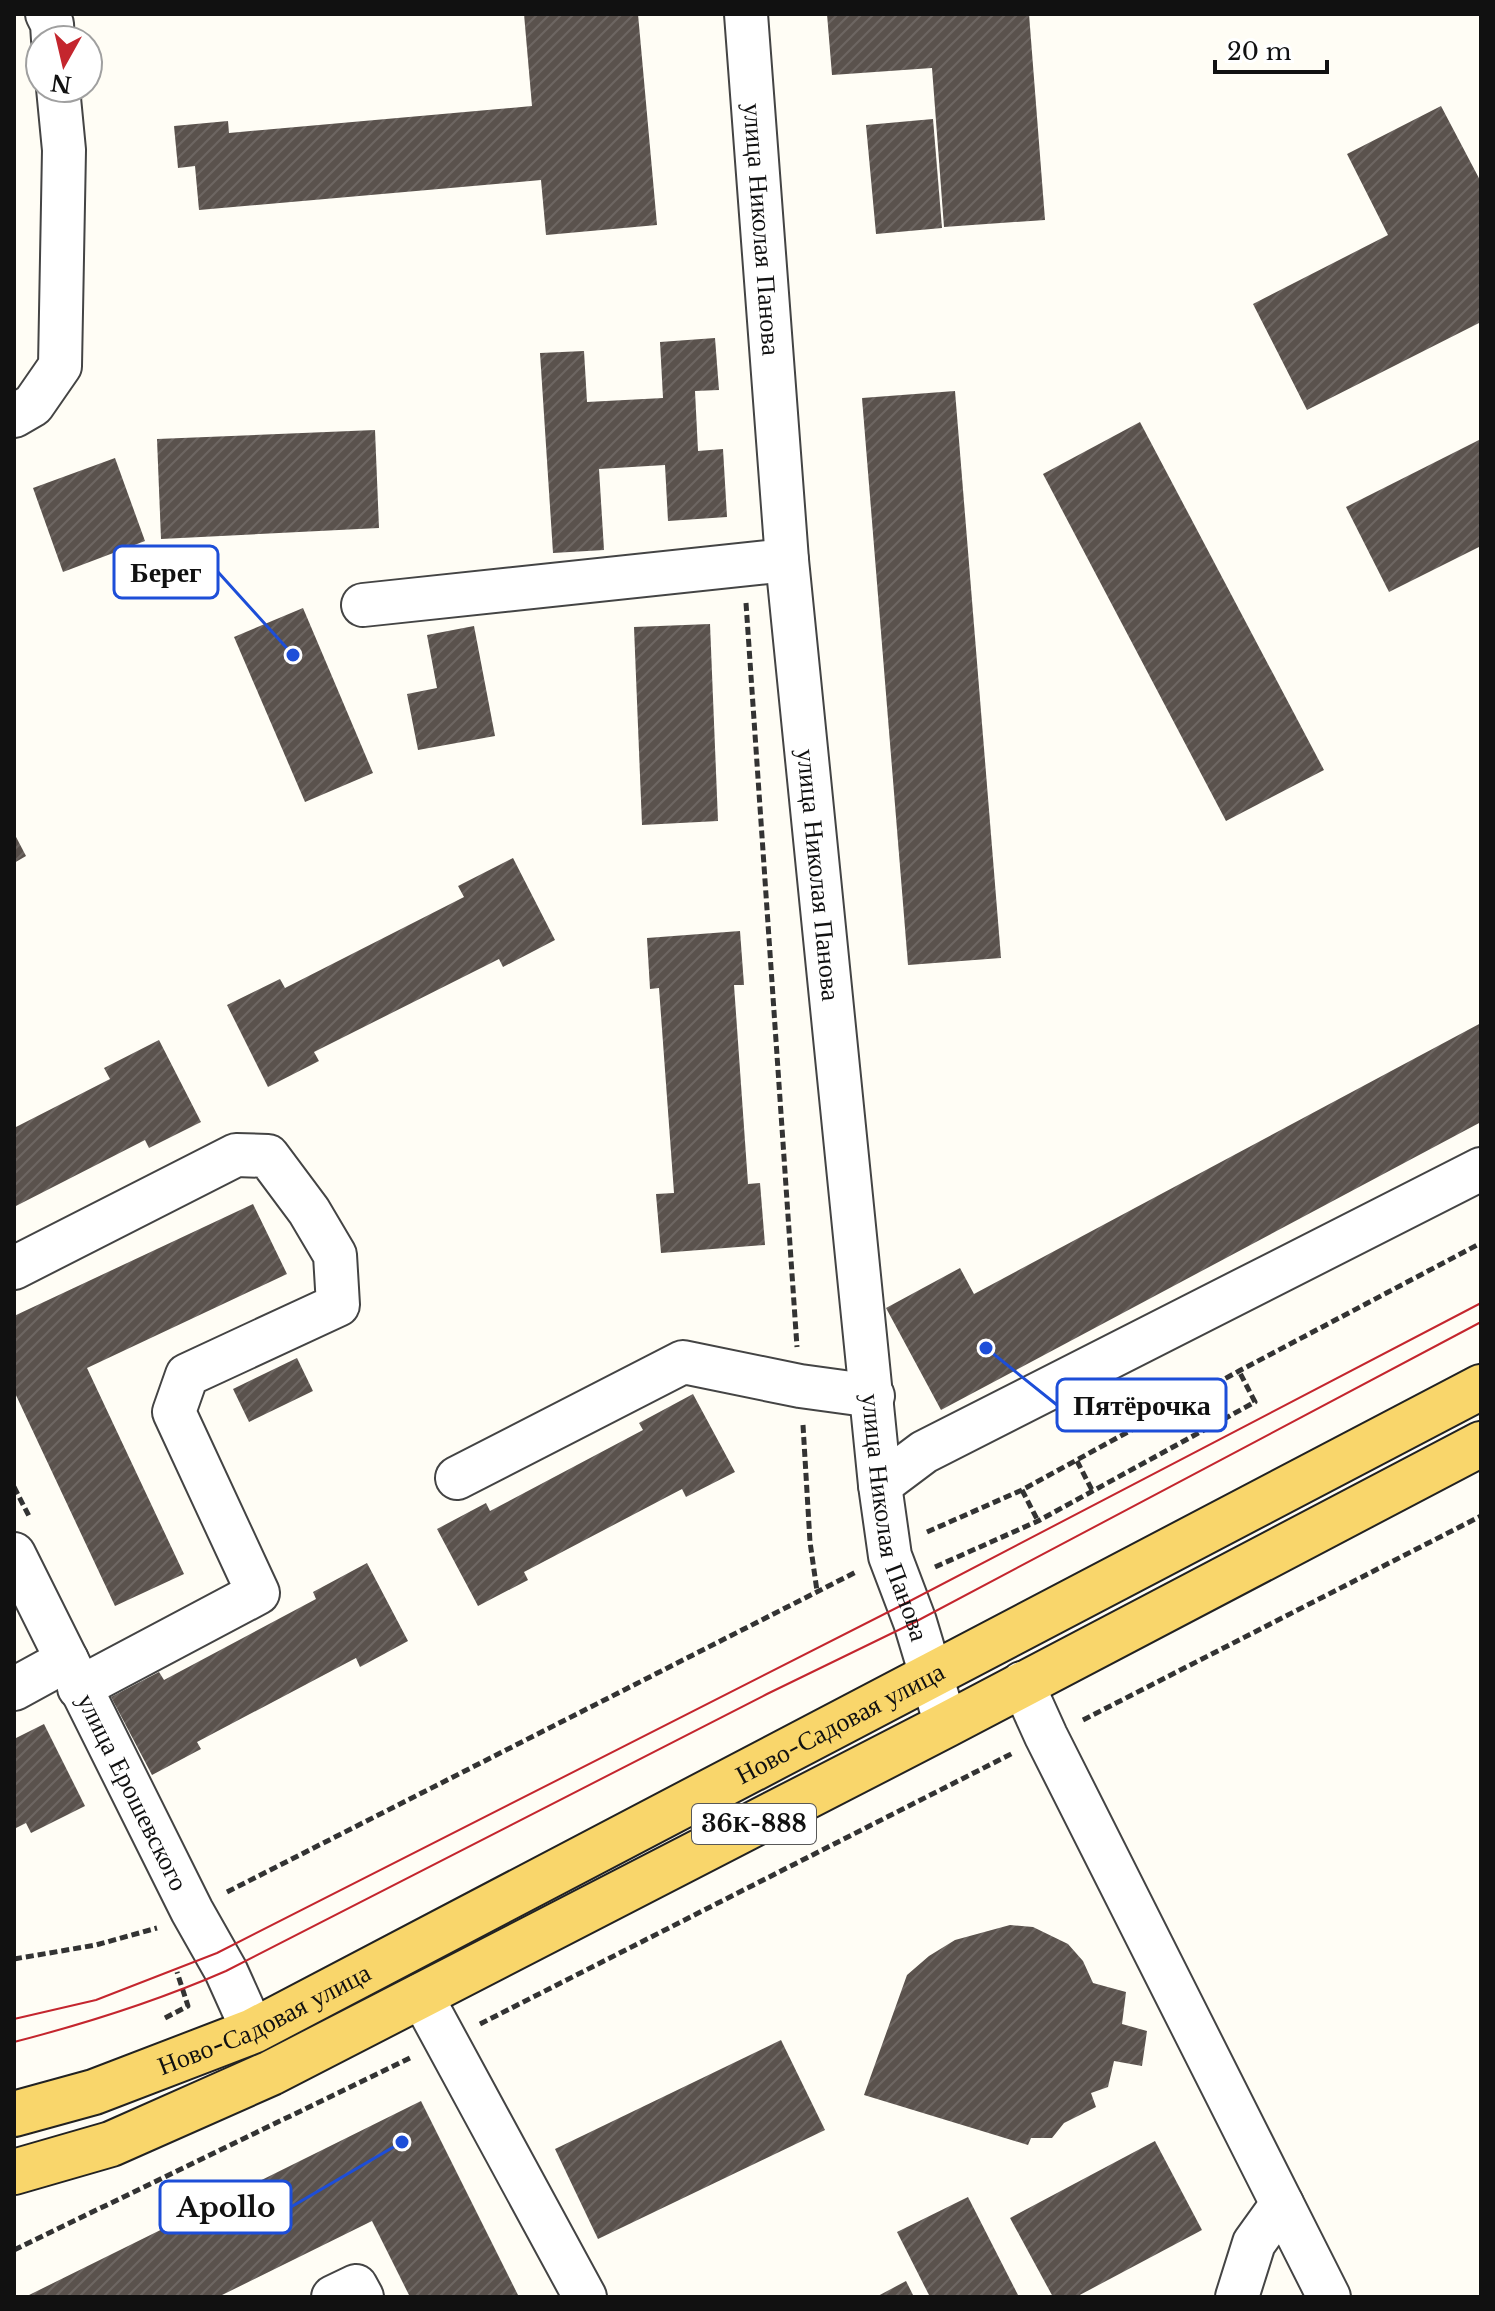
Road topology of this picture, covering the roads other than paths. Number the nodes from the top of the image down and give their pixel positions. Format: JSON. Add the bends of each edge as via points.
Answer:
{"nodes":[{"id":1,"x":746,"y":14,"type":"edge"},
{"id":2,"x":60,"y":104,"type":"edge"},
{"id":3,"x":14,"y":416,"type":"edge"},
{"id":4,"x":787,"y":560,"type":"junction"},
{"id":5,"x":363,"y":605,"type":"dead end"},
{"id":6,"x":1481,"y":1169,"type":"edge"},
{"id":7,"x":14,"y":1268,"type":"edge"},
{"id":8,"x":1481,"y":1387,"type":"edge"},
{"id":9,"x":873,"y":1396,"type":"junction"},
{"id":10,"x":1481,"y":1444,"type":"edge"},
{"id":11,"x":457,"y":1478,"type":"dead end"},
{"id":12,"x":880,"y":1485,"type":"junction"},
{"id":13,"x":14,"y":1554,"type":"edge"},
{"id":14,"x":73,"y":1674,"type":"junction"},
{"id":15,"x":931,"y":1675,"type":"junction"},
{"id":16,"x":1022,"y":1683,"type":"junction"},
{"id":17,"x":14,"y":1689,"type":"edge"},
{"id":18,"x":946,"y":1725,"type":"junction"},
{"id":19,"x":421,"y":1995,"type":"junction"},
{"id":20,"x":253,"y":2031,"type":"junction"},
{"id":21,"x":14,"y":2114,"type":"edge"},
{"id":22,"x":14,"y":2172,"type":"edge"},
{"id":23,"x":1282,"y":2204,"type":"junction"},
{"id":24,"x":333,"y":2297,"type":"edge"},
{"id":25,"x":362,"y":2297,"type":"edge"},
{"id":26,"x":585,"y":2297,"type":"edge"},
{"id":27,"x":1237,"y":2297,"type":"edge"},
{"id":28,"x":1329,"y":2297,"type":"edge"}],
"edges":[{"from":1,"to":4,"type":"street","name":"улица Николая Панова"},
{"from":2,"to":3,"type":"street","via":[[64,150],[60,366],[33,405]]},
{"from":4,"to":5,"type":"street"},
{"from":4,"to":9,"type":"street","name":"улица Николая Панова"},
{"from":6,"to":12,"type":"street","via":[[924,1452]]},
{"from":7,"to":14,"type":"street","via":[[236,1155],[268,1156],[335,1255],[338,1305],[187,1375],[174,1412],[258,1593]]},
{"from":8,"to":15,"type":"main road","name":"Ново-Садовая улица"},
{"from":9,"to":11,"type":"street","via":[[683,1362]]},
{"from":9,"to":12,"type":"street","name":"улица Николая Панова"},
{"from":10,"to":16,"type":"main road","name":"Ново-Садовая улица","number":"36К-888"},
{"from":12,"to":15,"type":"street","name":"улица Николая Панова","via":[[908,1564],[915,1622]]},
{"from":13,"to":14,"type":"street","name":"улица Ерошевского"},
{"from":14,"to":17,"type":"street"},
{"from":14,"to":20,"type":"street","name":"улица Ерошевского","via":[[174,1919],[226,1971]]},
{"from":15,"to":18,"type":"street","name":"улица Николая Панова"},
{"from":15,"to":20,"type":"main road","name":"Ново-Садовая улица"},
{"from":16,"to":18,"type":"main road","name":"Ново-Садовая улица","number":"36К-888"},
{"from":16,"to":23,"type":"street"},
{"from":18,"to":19,"type":"main road","name":"Ново-Садовая улица","number":"36К-888"},
{"from":19,"to":22,"type":"main road","name":"Ново-Садовая улица","number":"36К-888","via":[[271,2073],[111,2144]]},
{"from":19,"to":26,"type":"street"},
{"from":20,"to":21,"type":"main road","name":"Ново-Садовая улица","via":[[94,2092]]},
{"from":23,"to":27,"type":"street","via":[[1254,2243]]},
{"from":23,"to":28,"type":"street"},
{"from":24,"to":25,"type":"street","via":[[356,2286]]}]}
